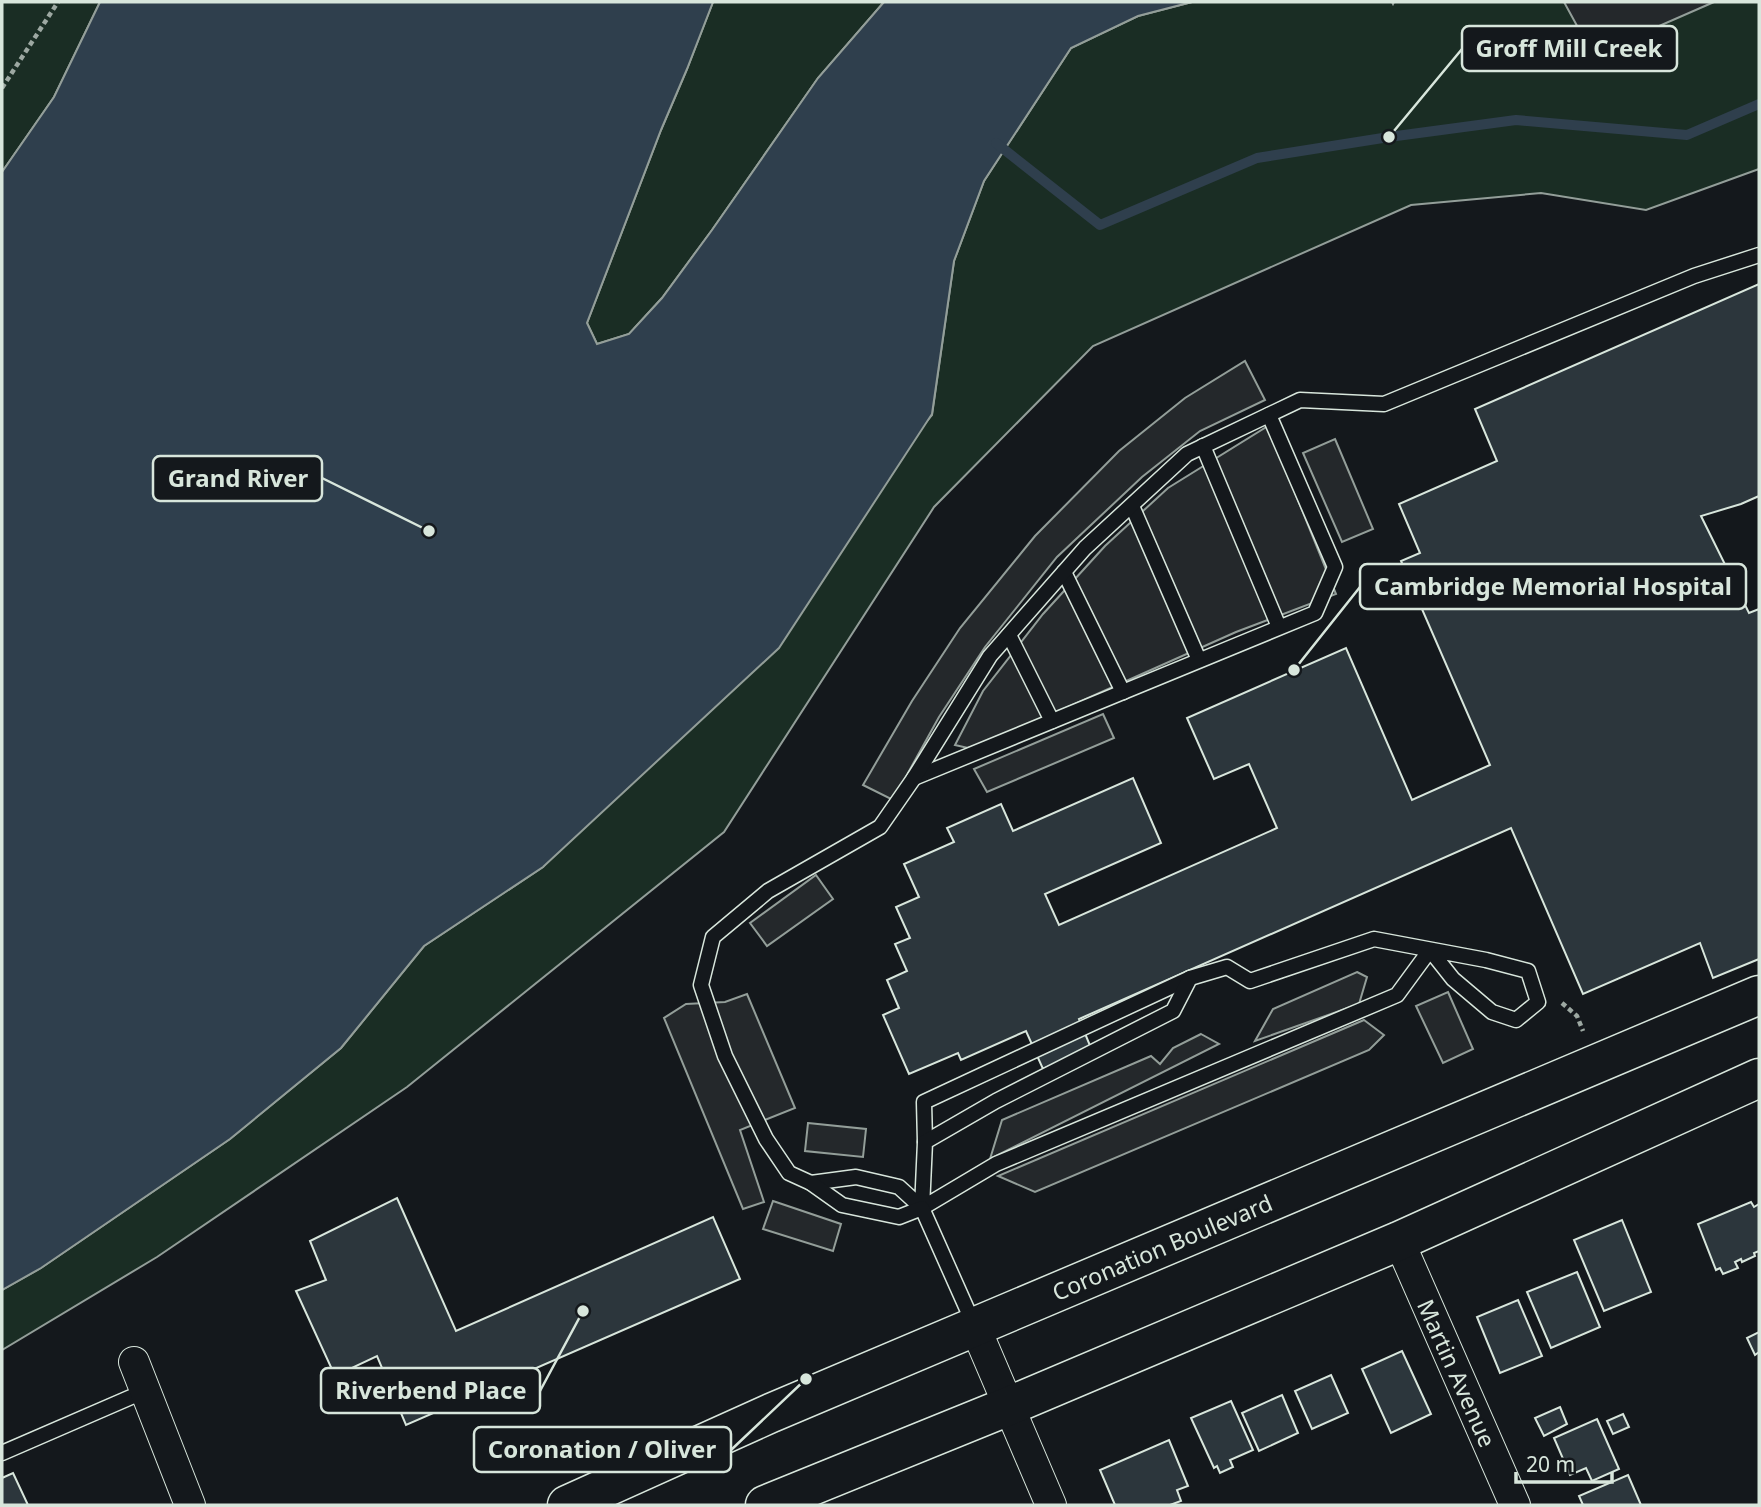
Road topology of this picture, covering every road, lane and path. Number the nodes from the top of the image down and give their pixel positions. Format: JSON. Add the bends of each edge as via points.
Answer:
{"nodes":[{"id":1,"x":58,"y":2,"type":"edge"},
{"id":2,"x":2,"y":88,"type":"edge"},
{"id":3,"x":1759,"y":255,"type":"edge"},
{"id":4,"x":1269,"y":415,"type":"junction"},
{"id":5,"x":1203,"y":446,"type":"junction"},
{"id":6,"x":1132,"y":506,"type":"junction"},
{"id":7,"x":1065,"y":572,"type":"junction"},
{"id":8,"x":1279,"y":627,"type":"junction"},
{"id":9,"x":1009,"y":635,"type":"junction"},
{"id":10,"x":1199,"y":660,"type":"junction"},
{"id":11,"x":1123,"y":692,"type":"junction"},
{"id":12,"x":1052,"y":721,"type":"junction"},
{"id":13,"x":914,"y":778,"type":"junction"},
{"id":14,"x":1430,"y":950,"type":"junction"},
{"id":15,"x":1190,"y":978,"type":"junction"},
{"id":16,"x":1759,"y":995,"type":"edge"},
{"id":17,"x":1559,"y":1000,"type":"dead end"},
{"id":18,"x":1588,"y":1042,"type":"dead end"},
{"id":19,"x":1759,"y":1078,"type":"edge"},
{"id":20,"x":925,"y":1142,"type":"junction"},
{"id":21,"x":811,"y":1182,"type":"junction"},
{"id":22,"x":922,"y":1208,"type":"junction"},
{"id":23,"x":1399,"y":1241,"type":"junction"},
{"id":24,"x":975,"y":1326,"type":"junction"},
{"id":25,"x":134,"y":1362,"type":"dead end"},
{"id":26,"x":145,"y":1391,"type":"junction"},
{"id":27,"x":1009,"y":1406,"type":"junction"},
{"id":28,"x":2,"y":1453,"type":"edge"},
{"id":29,"x":190,"y":1505,"type":"edge"},
{"id":30,"x":567,"y":1505,"type":"edge"},
{"id":31,"x":765,"y":1505,"type":"edge"},
{"id":32,"x":1051,"y":1505,"type":"edge"},
{"id":33,"x":1515,"y":1505,"type":"edge"}],
"edges":[{"from":1,"to":2,"type":"path"},
{"from":3,"to":4,"type":"lane","via":[[1694,276],[1384,404],[1300,400]]},
{"from":4,"to":5,"type":"lane"},
{"from":4,"to":8,"type":"lane","via":[[1335,567],[1315,613]]},
{"from":5,"to":6,"type":"lane","via":[[1187,454]]},
{"from":5,"to":8,"type":"lane"},
{"from":6,"to":7,"type":"lane"},
{"from":6,"to":10,"type":"lane"},
{"from":7,"to":9,"type":"lane"},
{"from":7,"to":11,"type":"lane"},
{"from":8,"to":10,"type":"lane"},
{"from":9,"to":12,"type":"lane"},
{"from":9,"to":13,"type":"lane","via":[[990,656]]},
{"from":10,"to":11,"type":"lane"},
{"from":11,"to":12,"type":"lane"},
{"from":12,"to":13,"type":"lane"},
{"from":13,"to":21,"type":"lane","via":[[880,827],[768,891],[713,937],[701,985],[725,1056],[766,1139],[789,1173]]},
{"from":14,"to":14,"type":"lane","via":[[1453,979],[1492,1012],[1516,1020],[1538,1002],[1528,971]]},
{"from":14,"to":15,"type":"lane","via":[[1374,939],[1250,981],[1227,967]]},
{"from":14,"to":22,"type":"lane","via":[[1397,995],[996,1164]]},
{"from":15,"to":20,"type":"lane","via":[[1173,1011]]},
{"from":15,"to":20,"type":"lane","via":[[924,1102]]},
{"from":16,"to":24,"type":"main road","name":"Coronation Boulevard"},
{"from":17,"to":18,"type":"path","via":[[1577,1016]]},
{"from":19,"to":23,"type":"main road"},
{"from":20,"to":22,"type":"lane"},
{"from":21,"to":22,"type":"lane","via":[[856,1177],[899,1187]]},
{"from":21,"to":22,"type":"lane","via":[[842,1205],[899,1217]]},
{"from":22,"to":24,"type":"lane"},
{"from":23,"to":27,"type":"main road"},
{"from":23,"to":33,"type":"street","name":"Martin Avenue"},
{"from":24,"to":27,"type":"street"},
{"from":24,"to":30,"type":"main road","name":"Coronation Boulevard"},
{"from":25,"to":26,"type":"street"},
{"from":26,"to":28,"type":"lane"},
{"from":26,"to":29,"type":"street"},
{"from":27,"to":31,"type":"main road"},
{"from":27,"to":32,"type":"street"}]}
